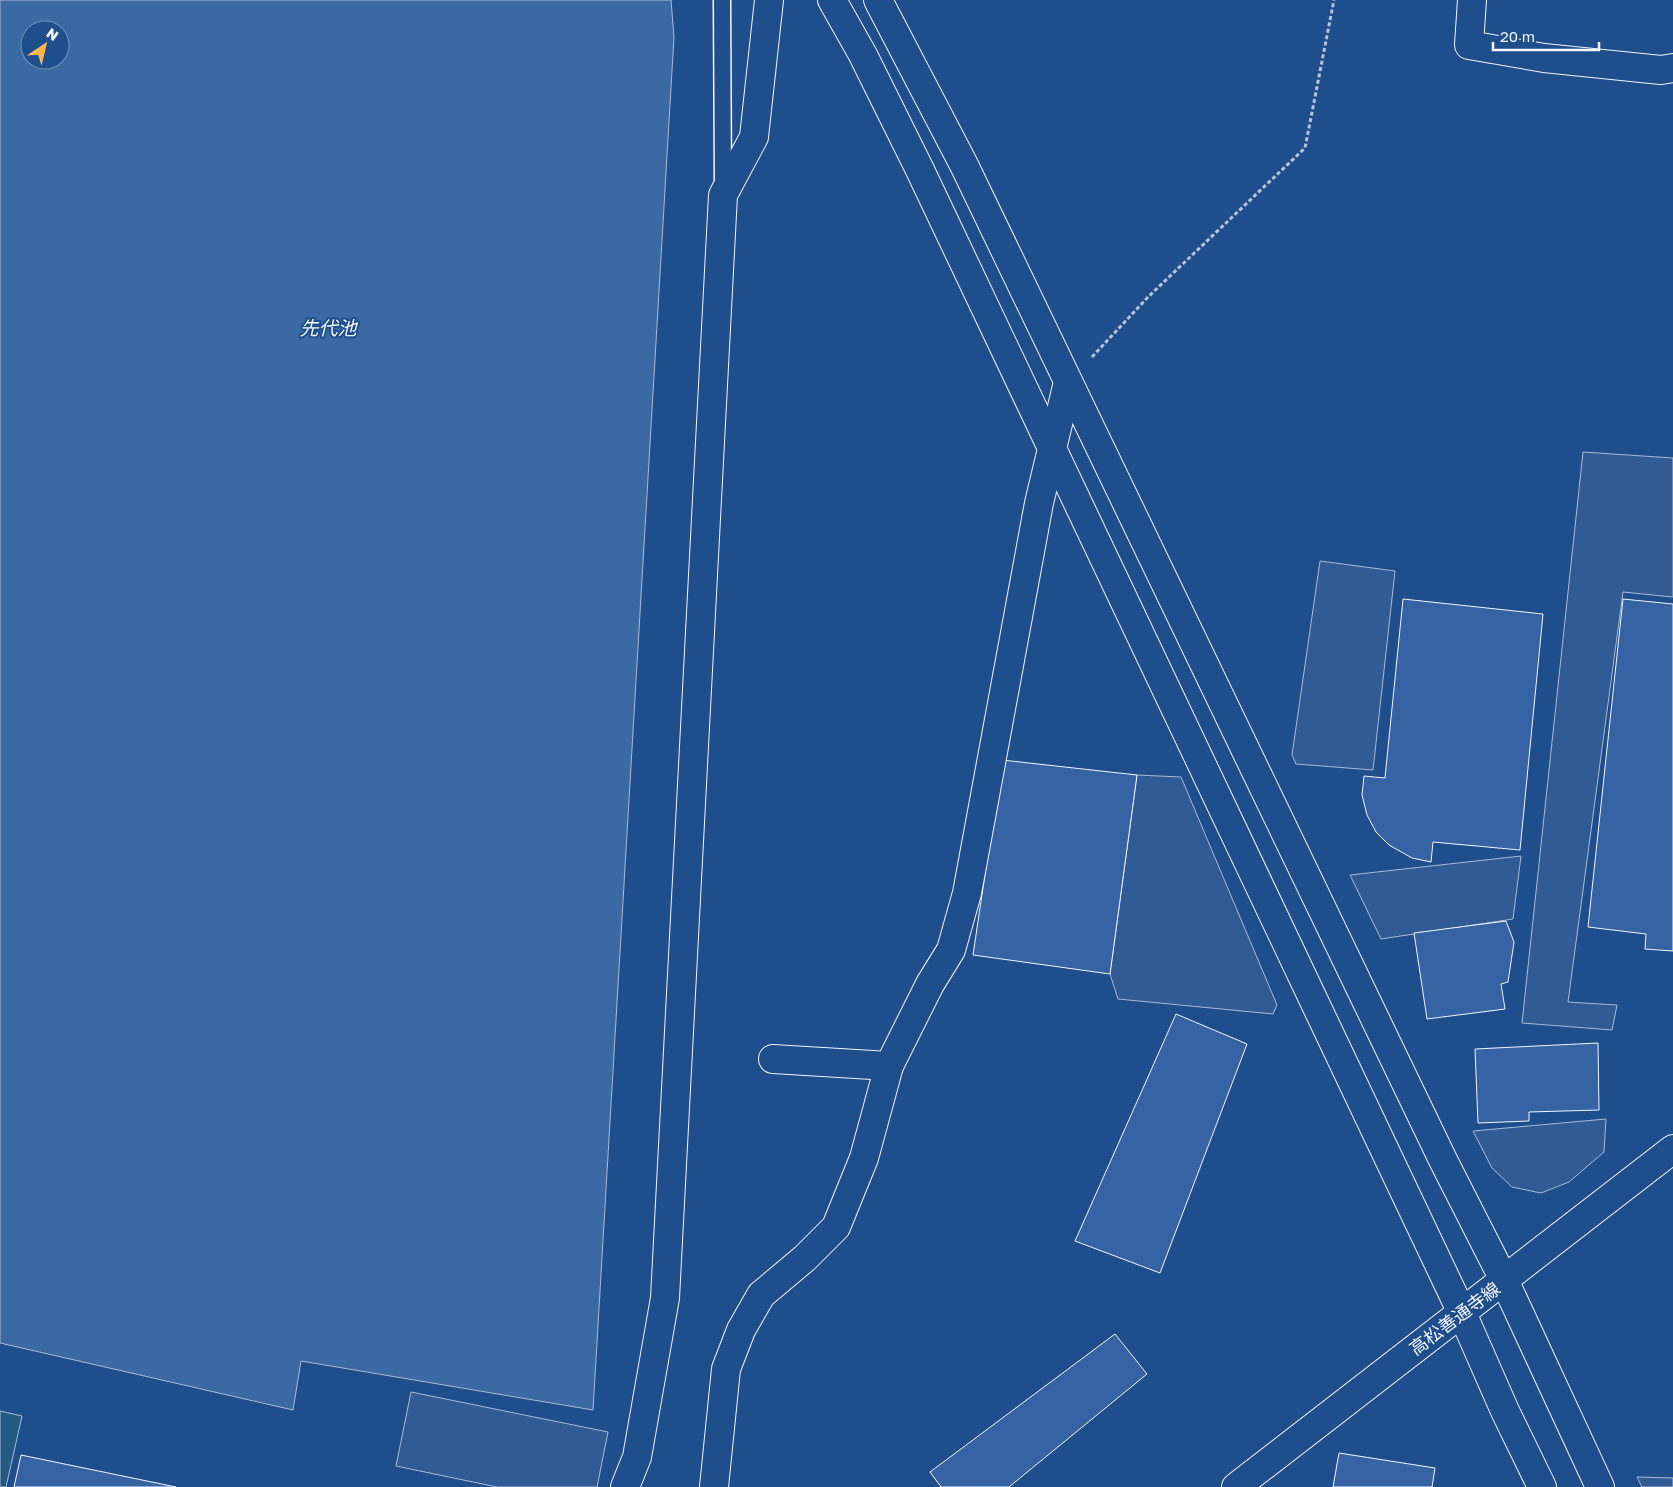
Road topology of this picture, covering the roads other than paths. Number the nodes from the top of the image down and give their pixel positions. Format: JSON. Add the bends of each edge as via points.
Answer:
{"nodes":[{"id":1,"x":722,"y":0,"type":"edge"},
{"id":2,"x":768,"y":0,"type":"edge"},
{"id":3,"x":832,"y":0,"type":"edge"},
{"id":4,"x":878,"y":0,"type":"edge"},
{"id":5,"x":1472,"y":0,"type":"edge"},
{"id":6,"x":1673,"y":68,"type":"edge"},
{"id":7,"x":723,"y":195,"type":"junction"},
{"id":8,"x":1068,"y":382,"type":"junction"},
{"id":9,"x":1052,"y":449,"type":"junction"},
{"id":10,"x":773,"y":1059,"type":"dead end"},
{"id":11,"x":889,"y":1066,"type":"junction"},
{"id":12,"x":1673,"y":1149,"type":"edge"},
{"id":13,"x":1505,"y":1282,"type":"junction"},
{"id":14,"x":1462,"y":1313,"type":"junction"},
{"id":15,"x":625,"y":1487,"type":"edge"},
{"id":16,"x":714,"y":1487,"type":"edge"},
{"id":17,"x":1236,"y":1487,"type":"edge"},
{"id":18,"x":1542,"y":1487,"type":"edge"},
{"id":19,"x":1600,"y":1487,"type":"edge"}],
"edges":[{"from":1,"to":7,"type":"lane"},
{"from":2,"to":7,"type":"street","via":[[754,137]]},
{"from":3,"to":9,"type":"street","via":[[920,170]]},
{"from":4,"to":8,"type":"street","via":[[964,165]]},
{"from":5,"to":6,"type":"street","via":[[1469,45],[1544,58],[1661,70]]},
{"from":7,"to":15,"type":"street","via":[[665,1298],[636,1456]]},
{"from":8,"to":9,"type":"street"},
{"from":8,"to":13,"type":"street"},
{"from":9,"to":11,"type":"street","via":[[1037,513],[967,893],[952,950],[930,984]]},
{"from":9,"to":14,"type":"street"},
{"from":10,"to":11,"type":"street"},
{"from":11,"to":16,"type":"street","via":[[864,1158],[836,1227],[761,1294],[741,1330],[726,1369]]},
{"from":12,"to":13,"type":"street","name":"高松善通寺線"},
{"from":13,"to":14,"type":"street","name":"高松善通寺線"},
{"from":13,"to":19,"type":"street"},
{"from":14,"to":17,"type":"street","name":"高松善通寺線"},
{"from":14,"to":18,"type":"street"}]}
